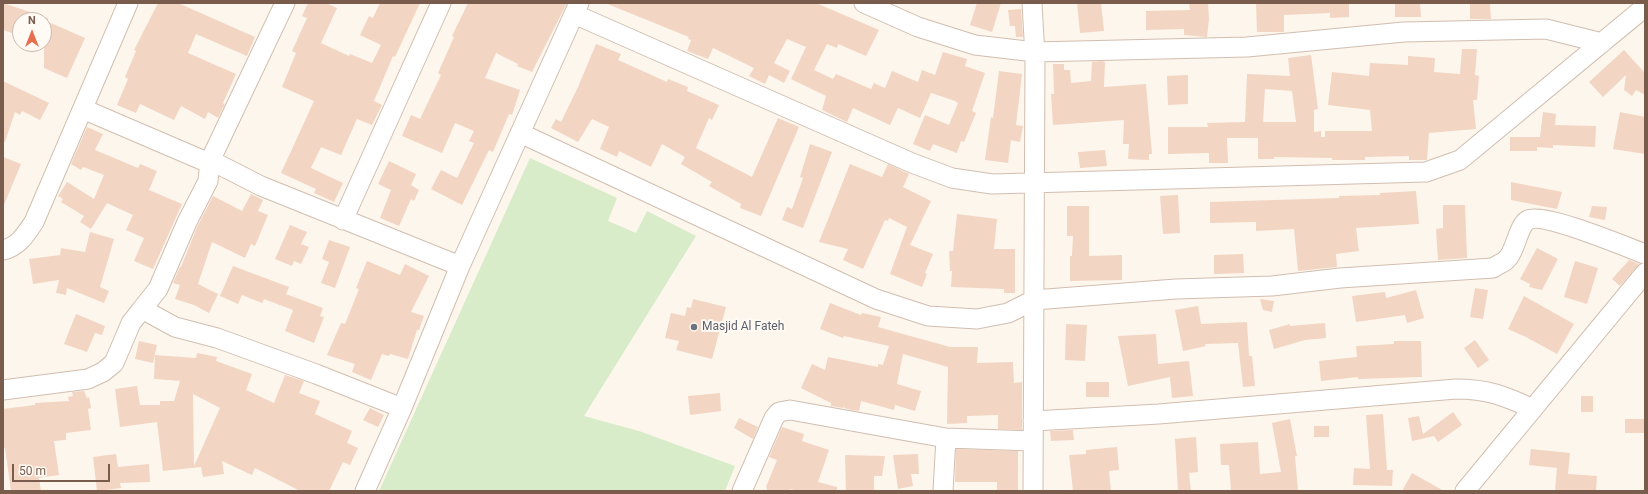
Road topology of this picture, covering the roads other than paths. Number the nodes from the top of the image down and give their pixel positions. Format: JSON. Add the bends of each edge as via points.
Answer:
{"nodes":[{"id":1,"x":128,"y":3,"type":"edge"},
{"id":2,"x":285,"y":3,"type":"edge"},
{"id":3,"x":441,"y":3,"type":"edge"},
{"id":4,"x":864,"y":3,"type":"edge"},
{"id":5,"x":1032,"y":3,"type":"edge"},
{"id":6,"x":1645,"y":7,"type":"edge"},
{"id":7,"x":576,"y":8,"type":"edge"},
{"id":8,"x":1602,"y":43,"type":"junction"},
{"id":9,"x":1035,"y":52,"type":"junction"},
{"id":10,"x":82,"y":108,"type":"junction"},
{"id":11,"x":520,"y":133,"type":"junction"},
{"id":12,"x":209,"y":161,"type":"junction"},
{"id":13,"x":1034,"y":182,"type":"junction"},
{"id":14,"x":343,"y":220,"type":"junction"},
{"id":15,"x":3,"y":250,"type":"edge"},
{"id":16,"x":1645,"y":254,"type":"edge"},
{"id":17,"x":460,"y":266,"type":"junction"},
{"id":18,"x":1645,"y":273,"type":"edge"},
{"id":19,"x":1034,"y":300,"type":"junction"},
{"id":20,"x":142,"y":309,"type":"junction"},
{"id":21,"x":3,"y":390,"type":"edge"},
{"id":22,"x":402,"y":408,"type":"junction"},
{"id":23,"x":1533,"y":409,"type":"junction"},
{"id":24,"x":1033,"y":421,"type":"junction"},
{"id":25,"x":946,"y":438,"type":"junction"},
{"id":26,"x":1033,"y":441,"type":"junction"},
{"id":27,"x":365,"y":491,"type":"edge"},
{"id":28,"x":742,"y":491,"type":"edge"},
{"id":29,"x":943,"y":491,"type":"edge"},
{"id":30,"x":1033,"y":491,"type":"edge"},
{"id":31,"x":1465,"y":491,"type":"edge"}],
"edges":[{"from":1,"to":10,"type":"street"},
{"from":2,"to":12,"type":"street"},
{"from":3,"to":14,"type":"street"},
{"from":4,"to":9,"type":"street","via":[[918,28],[974,45]]},
{"from":5,"to":9,"type":"street"},
{"from":6,"to":8,"type":"street"},
{"from":7,"to":11,"type":"street"},
{"from":7,"to":13,"type":"street","via":[[912,164],[952,178],[992,184]]},
{"from":8,"to":9,"type":"street","via":[[1546,29],[1404,32],[1247,47]]},
{"from":8,"to":13,"type":"street","via":[[1460,160],[1426,172]]},
{"from":9,"to":13,"type":"street"},
{"from":10,"to":12,"type":"street"},
{"from":10,"to":15,"type":"street","via":[[34,222],[24,237],[9,249]]},
{"from":11,"to":17,"type":"street"},
{"from":11,"to":19,"type":"street","via":[[876,299],[928,316],[977,319],[1008,313]]},
{"from":12,"to":14,"type":"street"},
{"from":12,"to":20,"type":"street","via":[[208,181],[158,289]]},
{"from":13,"to":19,"type":"street"},
{"from":14,"to":17,"type":"street"},
{"from":16,"to":19,"type":"street","via":[[1596,234],[1539,218],[1528,220],[1523,225],[1507,259],[1493,268],[1340,278],[1272,286],[1176,289]]},
{"from":17,"to":22,"type":"street"},
{"from":18,"to":23,"type":"street"},
{"from":19,"to":24,"type":"street"},
{"from":20,"to":21,"type":"street","via":[[131,323],[114,363],[103,372],[88,379]]},
{"from":20,"to":22,"type":"street","via":[[175,327],[217,338]]},
{"from":22,"to":27,"type":"street"},
{"from":23,"to":24,"type":"street","via":[[1487,391],[1456,389],[1158,414]]},
{"from":23,"to":31,"type":"street"},
{"from":24,"to":26,"type":"street"},
{"from":25,"to":26,"type":"street"},
{"from":25,"to":28,"type":"street","via":[[790,410],[779,412]]},
{"from":25,"to":29,"type":"street"},
{"from":26,"to":30,"type":"street"}]}
